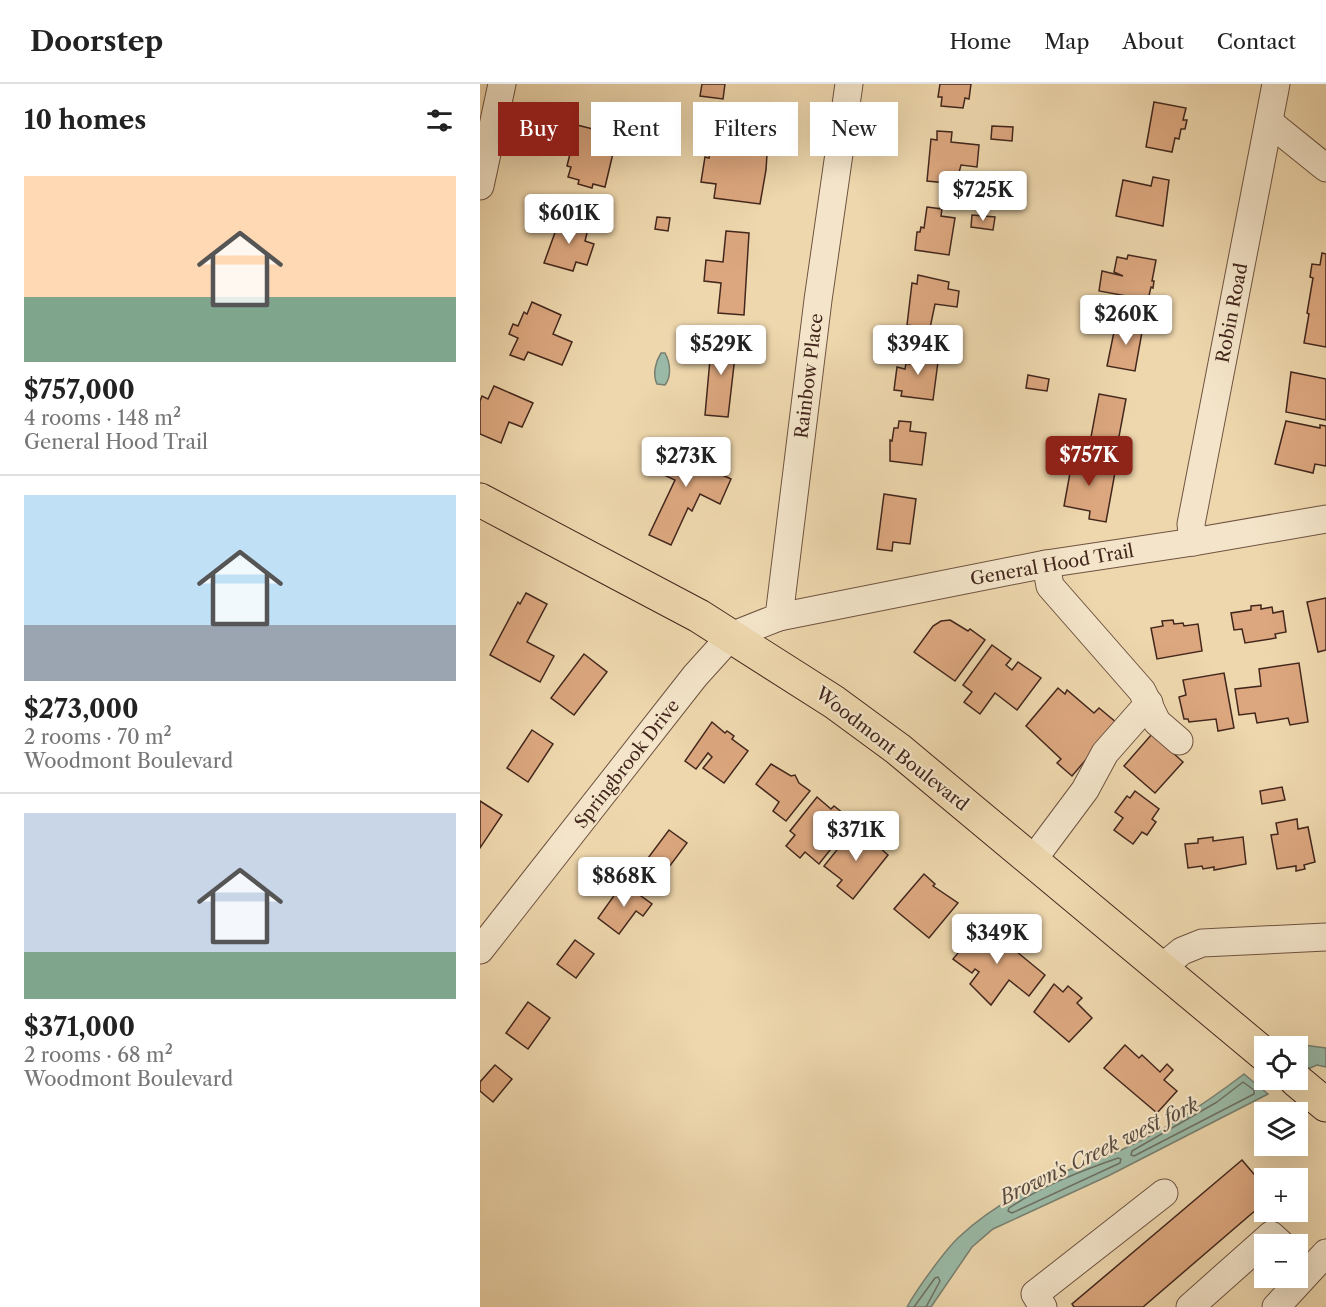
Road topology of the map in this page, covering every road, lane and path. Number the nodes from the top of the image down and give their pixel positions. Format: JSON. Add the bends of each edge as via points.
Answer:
{"nodes":[{"id":1,"x":502,"y":84,"type":"edge"},
{"id":2,"x":849,"y":84,"type":"edge"},
{"id":3,"x":1276,"y":84,"type":"edge"},
{"id":4,"x":1269,"y":122,"type":"junction"},
{"id":5,"x":1326,"y":168,"type":"edge"},
{"id":6,"x":480,"y":186,"type":"edge"},
{"id":7,"x":480,"y":500,"type":"edge"},
{"id":8,"x":1326,"y":519,"type":"edge"},
{"id":9,"x":1193,"y":542,"type":"junction"},
{"id":10,"x":1046,"y":564,"type":"junction"},
{"id":11,"x":779,"y":617,"type":"junction"},
{"id":12,"x":731,"y":636,"type":"junction"},
{"id":13,"x":1149,"y":703,"type":"junction"},
{"id":14,"x":1179,"y":741,"type":"dead end"},
{"id":15,"x":1032,"y":861,"type":"junction"},
{"id":16,"x":1326,"y":937,"type":"edge"},
{"id":17,"x":480,"y":950,"type":"edge"},
{"id":18,"x":1161,"y":968,"type":"junction"},
{"id":19,"x":1254,"y":1046,"type":"edge"},
{"id":20,"x":1308,"y":1090,"type":"edge"},
{"id":21,"x":1326,"y":1105,"type":"edge"},
{"id":22,"x":1164,"y":1193,"type":"dead end"},
{"id":23,"x":1254,"y":1250,"type":"edge"},
{"id":24,"x":1312,"y":1261,"type":"edge"},
{"id":25,"x":1043,"y":1307,"type":"edge"},
{"id":26,"x":1190,"y":1307,"type":"edge"},
{"id":27,"x":1276,"y":1307,"type":"edge"}],
"edges":[{"from":1,"to":6,"type":"street"},
{"from":2,"to":11,"type":"street","name":"Rainbow Place"},
{"from":3,"to":4,"type":"street","name":"Robin Road"},
{"from":4,"to":5,"type":"street"},
{"from":4,"to":9,"type":"street","name":"Robin Road","via":[[1191,524]]},
{"from":7,"to":12,"type":"main road","name":"Woodmont Boulevard","via":[[639,582]]},
{"from":8,"to":9,"type":"street","name":"General Hood Trail"},
{"from":9,"to":10,"type":"street","name":"General Hood Trail"},
{"from":10,"to":11,"type":"street","name":"General Hood Trail"},
{"from":10,"to":13,"type":"street","via":[[1050,586]]},
{"from":11,"to":12,"type":"street"},
{"from":12,"to":15,"type":"main road","name":"Woodmont Boulevard","via":[[834,702],[898,749]]},
{"from":12,"to":17,"type":"street","name":"Springbrook Drive","via":[[695,676]]},
{"from":13,"to":14,"type":"street","via":[[1157,722]]},
{"from":13,"to":15,"type":"street","via":[[1105,753],[1085,790]]},
{"from":15,"to":18,"type":"main road","name":"Woodmont Boulevard"},
{"from":16,"to":18,"type":"street","via":[[1202,943],[1182,951]]},
{"from":18,"to":19,"type":"main road","name":"Woodmont Boulevard"},
{"from":20,"to":21,"type":"main road"},
{"from":22,"to":25,"type":"street","via":[[1035,1294]]},
{"from":23,"to":26,"type":"street"},
{"from":24,"to":27,"type":"street"}]}
